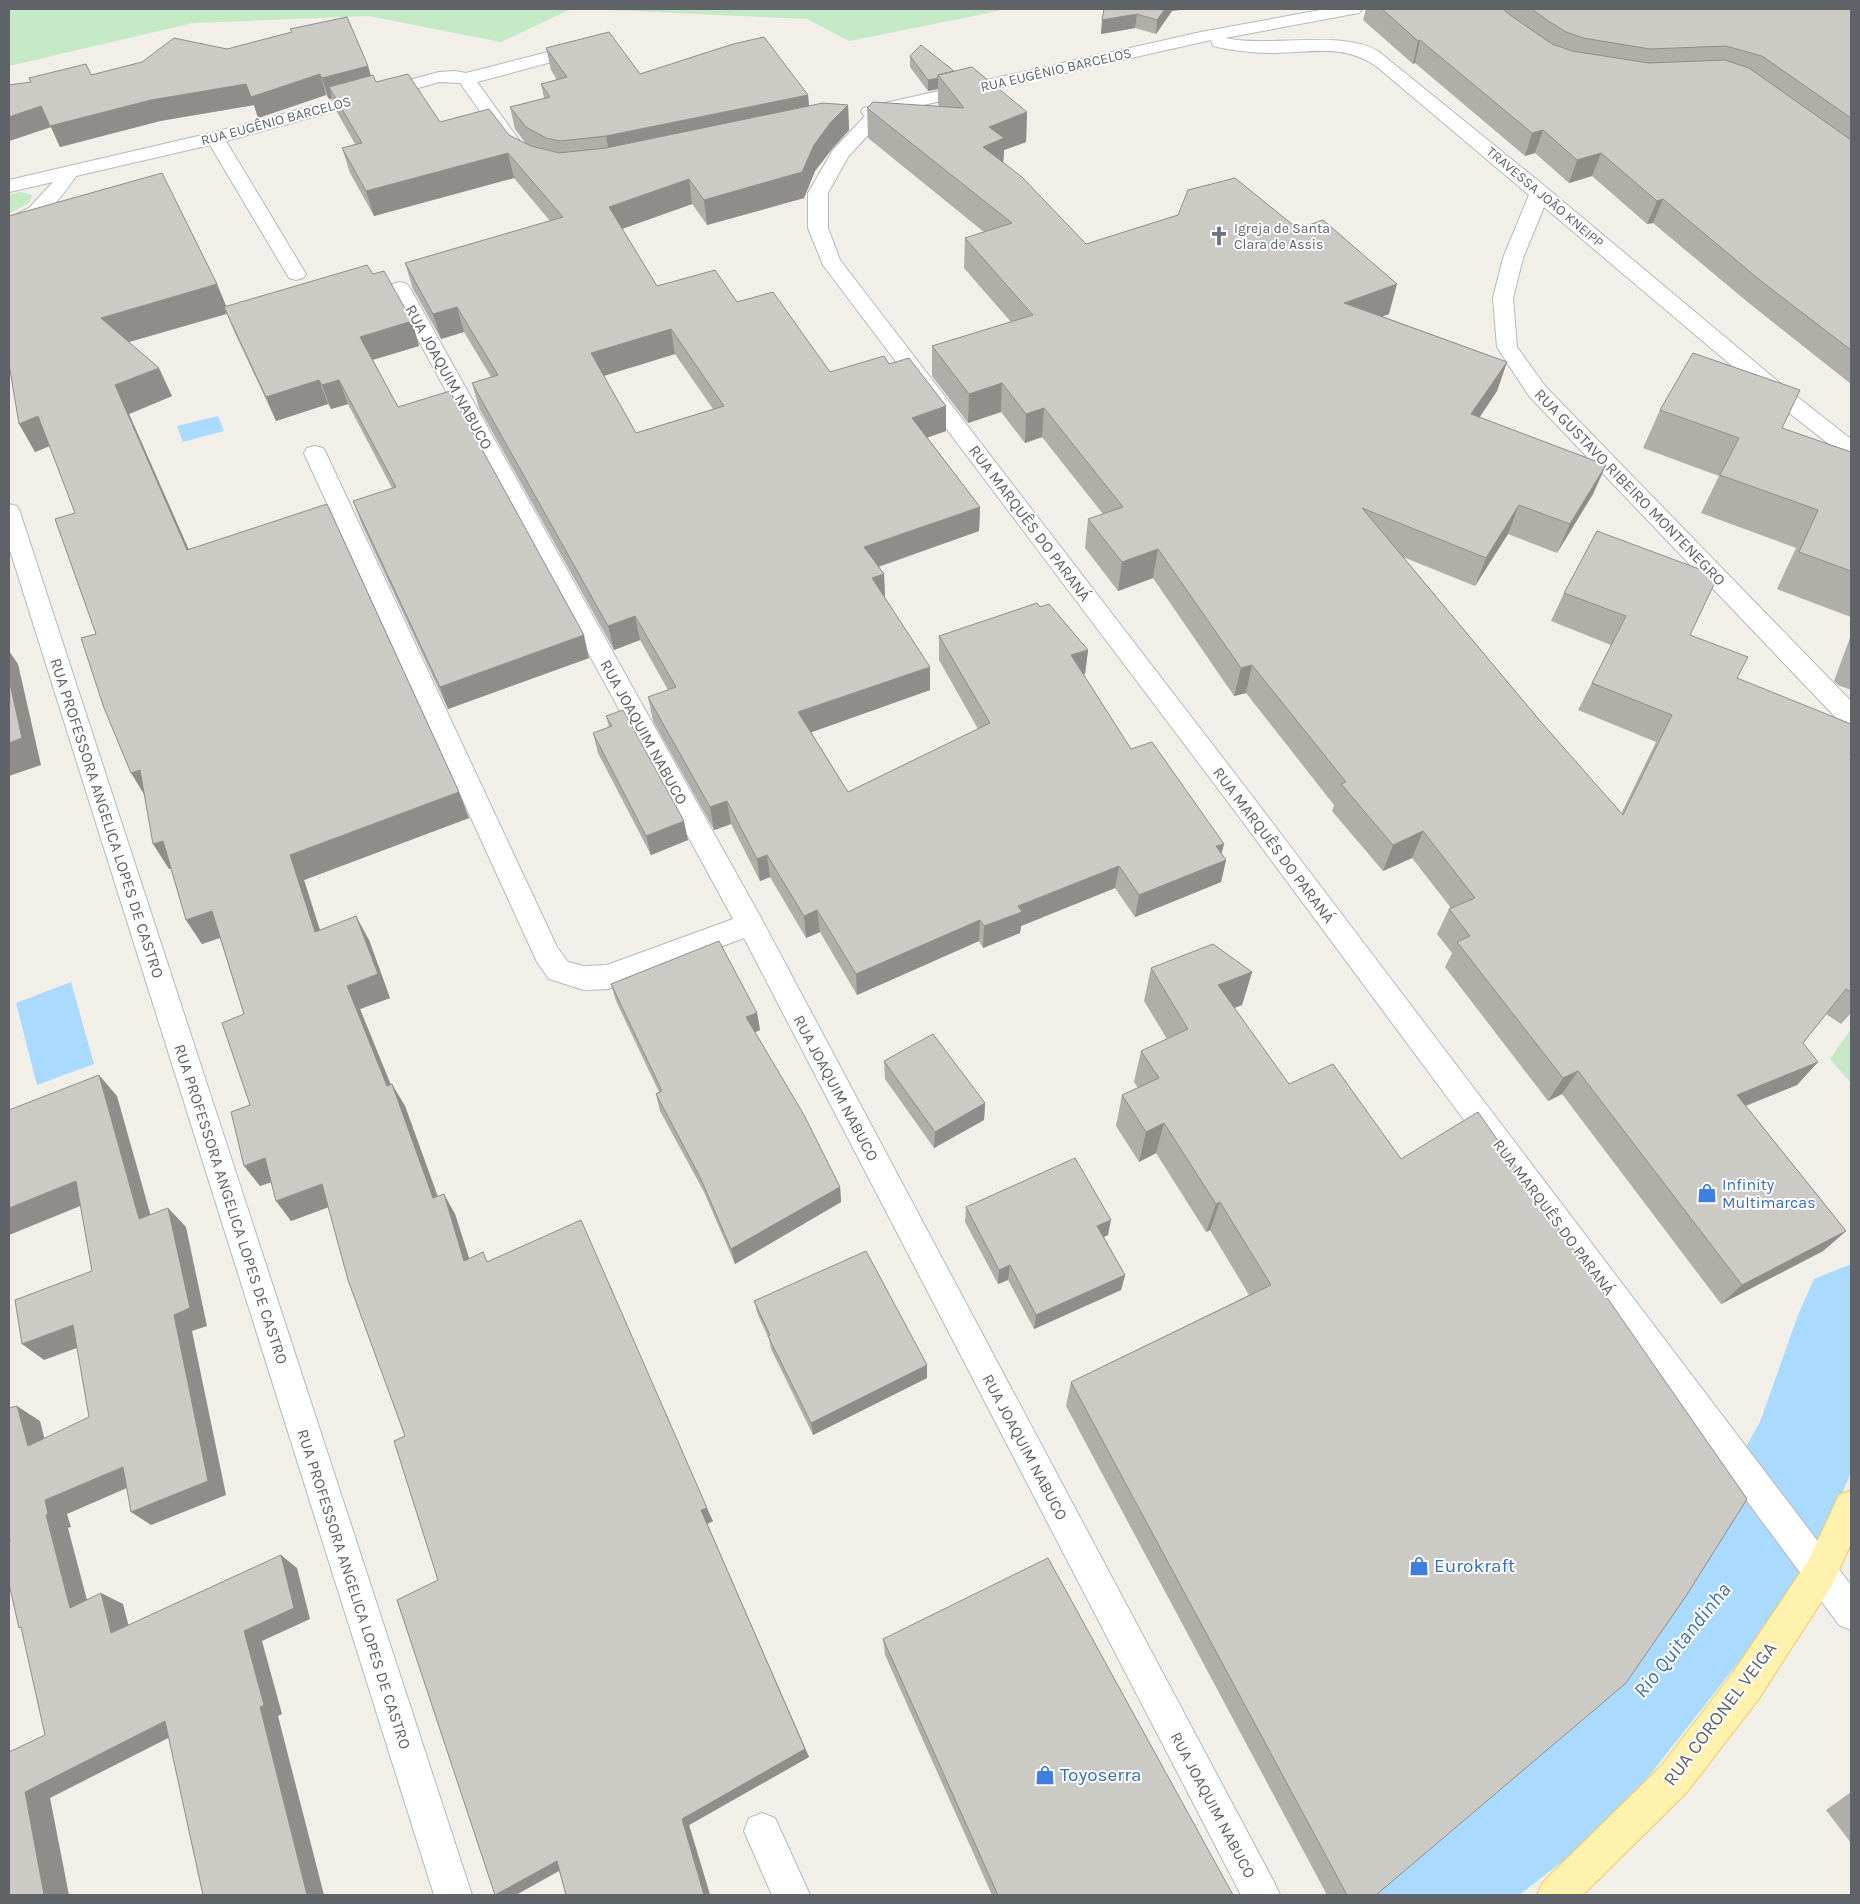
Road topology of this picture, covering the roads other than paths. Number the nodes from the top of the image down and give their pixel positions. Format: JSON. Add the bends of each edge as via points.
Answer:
{"nodes":[{"id":1,"x":1353,"y":9,"type":"edge"},
{"id":2,"x":1200,"y":37,"type":"junction"},
{"id":3,"x":586,"y":48,"type":"edge"},
{"id":4,"x":466,"y":79,"type":"junction"},
{"id":5,"x":881,"y":110,"type":"junction"},
{"id":6,"x":852,"y":116,"type":"dead end"},
{"id":7,"x":215,"y":138,"type":"junction"},
{"id":8,"x":522,"y":156,"type":"edge"},
{"id":9,"x":69,"y":172,"type":"junction"},
{"id":10,"x":9,"y":186,"type":"edge"},
{"id":11,"x":1540,"y":192,"type":"junction"},
{"id":12,"x":9,"y":226,"type":"edge"},
{"id":13,"x":296,"y":274,"type":"dead end"},
{"id":14,"x":400,"y":288,"type":"dead end"},
{"id":15,"x":1851,"y":450,"type":"edge"},
{"id":16,"x":315,"y":453,"type":"dead end"},
{"id":17,"x":9,"y":512,"type":"edge"},
{"id":18,"x":1851,"y":717,"type":"edge"},
{"id":19,"x":750,"y":924,"type":"junction"},
{"id":20,"x":1851,"y":1508,"type":"edge"},
{"id":21,"x":1820,"y":1573,"type":"junction"},
{"id":22,"x":1851,"y":1613,"type":"edge"},
{"id":23,"x":762,"y":1831,"type":"dead end"},
{"id":24,"x":452,"y":1895,"type":"edge"},
{"id":25,"x":791,"y":1895,"type":"edge"},
{"id":26,"x":1261,"y":1895,"type":"edge"},
{"id":27,"x":1556,"y":1895,"type":"edge"}],
"edges":[{"from":1,"to":2,"type":"street","name":"RUA EUGÊNIO BARCELOS"},
{"from":2,"to":5,"type":"street","name":"RUA EUGÊNIO BARCELOS"},
{"from":2,"to":11,"type":"street","name":"TRAVESSA JOÃO KNEIPP","via":[[1234,46],[1330,45],[1366,52]]},
{"from":3,"to":4,"type":"street","name":"RUA EUGÊNIO BARCELOS"},
{"from":4,"to":7,"type":"street","name":"RUA EUGÊNIO BARCELOS","via":[[439,77]]},
{"from":4,"to":8,"type":"street"},
{"from":5,"to":6,"type":"street","name":"RUA EUGÊNIO BARCELOS"},
{"from":5,"to":21,"type":"street","name":"RUA MARQUÊS DO PARANÁ","via":[[840,154],[818,194],[818,228],[830,261],[1237,795]]},
{"from":7,"to":9,"type":"street","name":"RUA EUGÊNIO BARCELOS"},
{"from":7,"to":13,"type":"street"},
{"from":9,"to":10,"type":"street","name":"RUA EUGÊNIO BARCELOS"},
{"from":9,"to":12,"type":"street","via":[[36,212]]},
{"from":11,"to":15,"type":"street","name":"TRAVESSA JOÃO KNEIPP","via":[[1778,393]]},
{"from":11,"to":18,"type":"street","name":"RUA GUSTAVO RIBEIRO MONTENEGRO","via":[[1513,258],[1503,298],[1507,346],[1538,391]]},
{"from":14,"to":19,"type":"street","name":"RUA JOAQUIM NABUCO"},
{"from":16,"to":19,"type":"street","via":[[547,954],[559,971],[584,978],[608,976]]},
{"from":17,"to":24,"type":"street","name":"RUA PROFESSORA ANGELICA LOPES DE CASTRO"},
{"from":19,"to":26,"type":"street","name":"RUA JOAQUIM NABUCO"},
{"from":20,"to":21,"type":"main road","name":"RUA CORONEL VEIGA"},
{"from":21,"to":22,"type":"street","name":"RUA MARQUÊS DO PARANÁ"},
{"from":21,"to":27,"type":"main road","name":"RUA CORONEL VEIGA","via":[[1744,1687],[1674,1779]]},
{"from":23,"to":25,"type":"street"}]}
